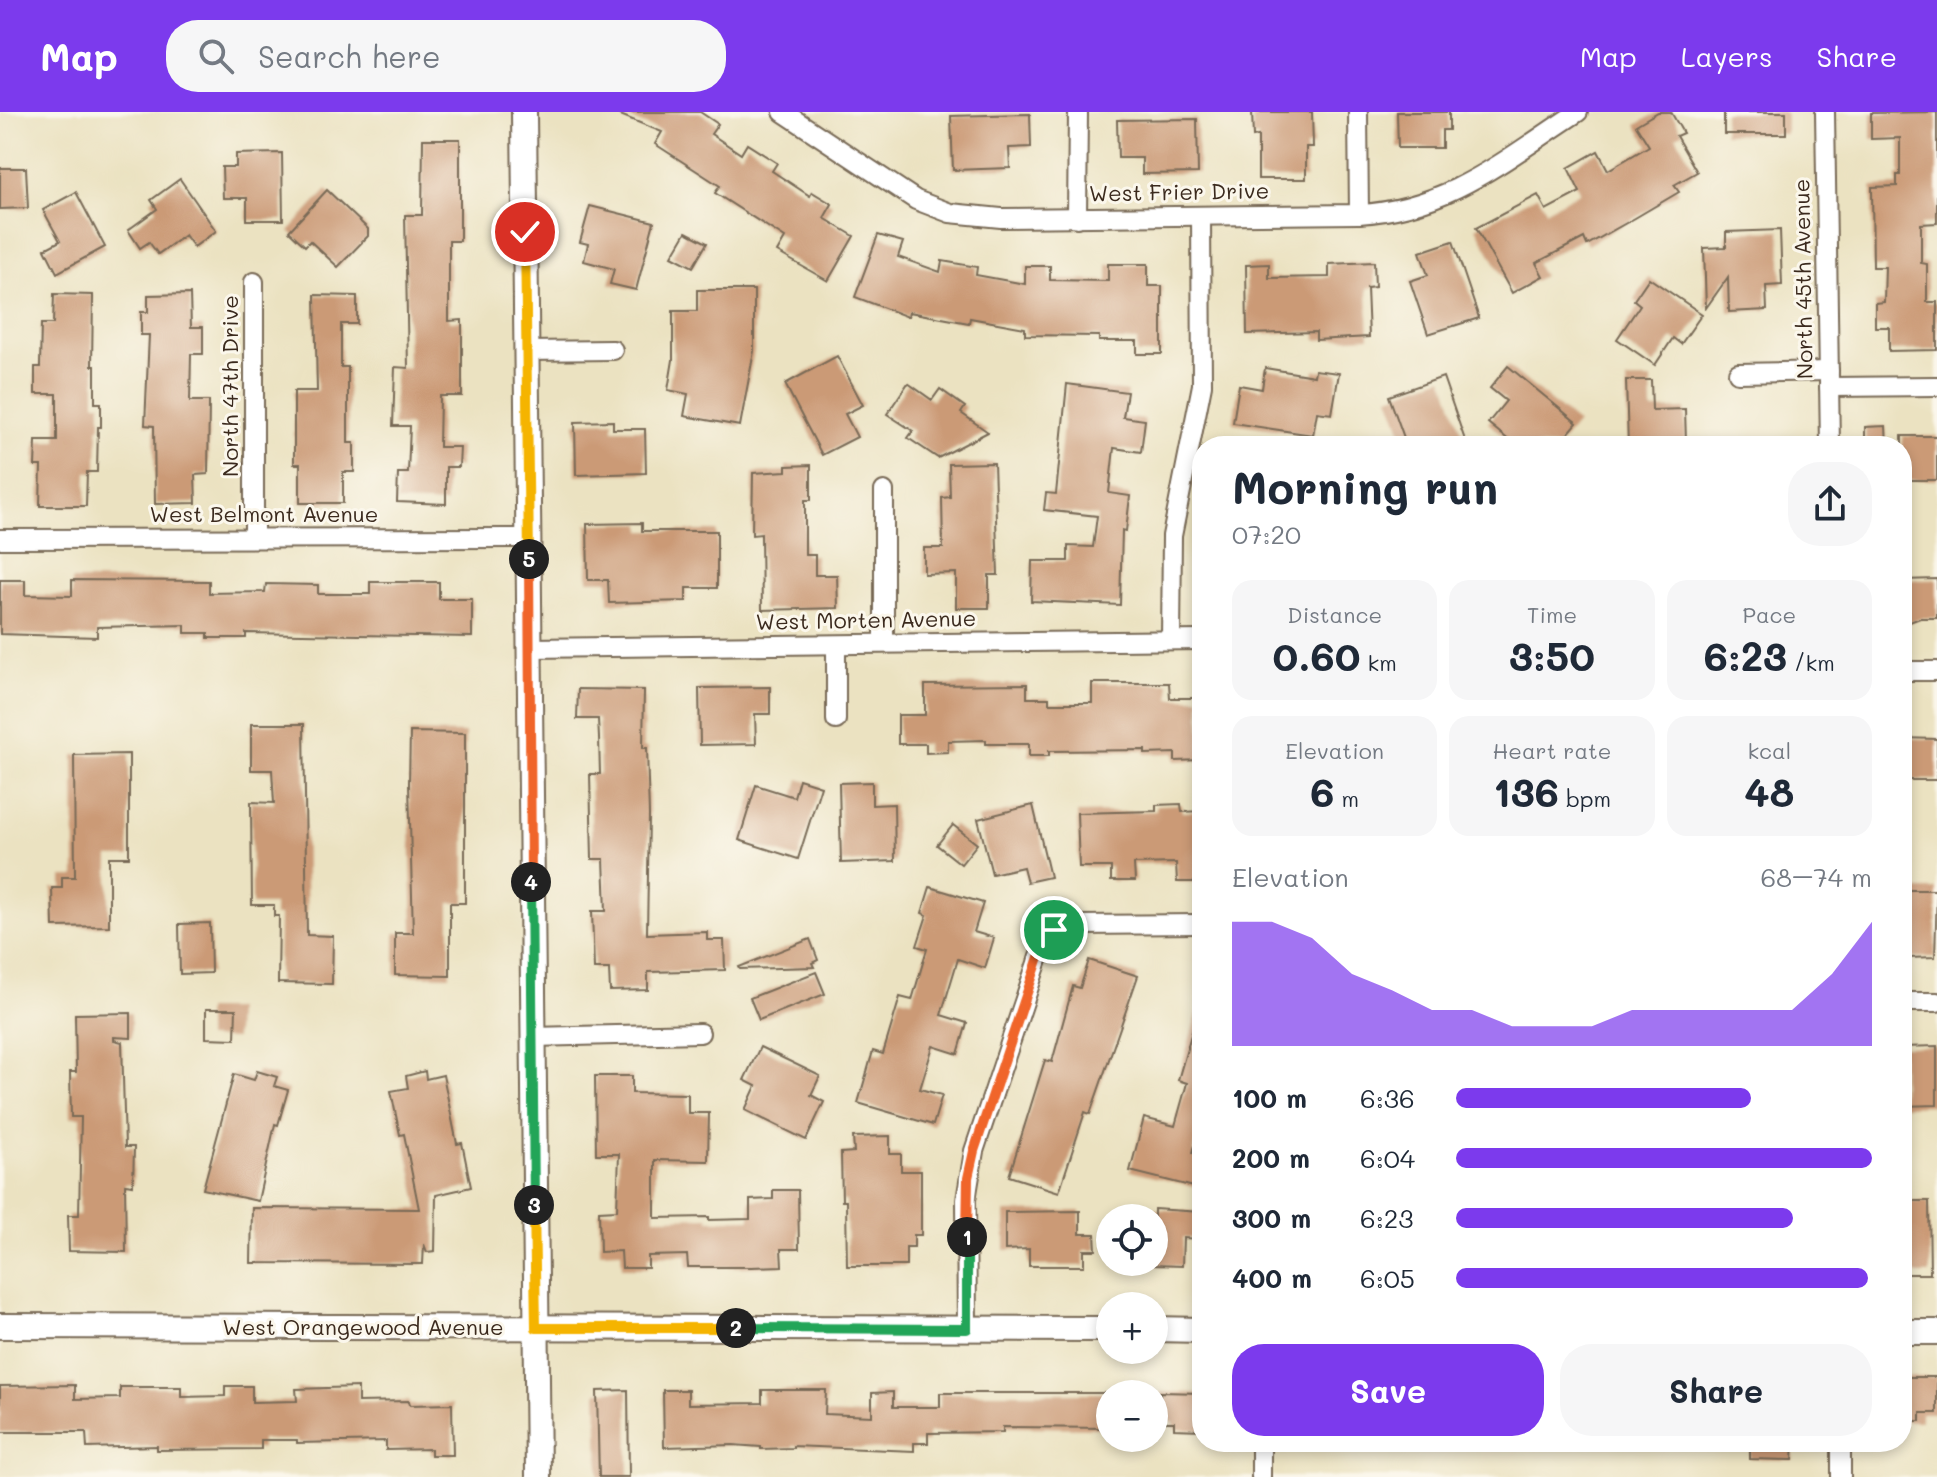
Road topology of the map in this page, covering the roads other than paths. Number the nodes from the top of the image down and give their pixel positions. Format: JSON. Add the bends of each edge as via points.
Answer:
{"nodes":[{"id":1,"x":524,"y":112,"type":"edge"},
{"id":2,"x":783,"y":112,"type":"edge"},
{"id":3,"x":1078,"y":112,"type":"edge"},
{"id":4,"x":1358,"y":112,"type":"edge"},
{"id":5,"x":1578,"y":112,"type":"edge"},
{"id":6,"x":1825,"y":112,"type":"edge"},
{"id":7,"x":1359,"y":214,"type":"junction"},
{"id":8,"x":1201,"y":216,"type":"junction"},
{"id":9,"x":1077,"y":218,"type":"junction"},
{"id":10,"x":254,"y":282,"type":"dead end"},
{"id":11,"x":613,"y":350,"type":"dead end"},
{"id":12,"x":526,"y":351,"type":"junction"},
{"id":13,"x":1738,"y":373,"type":"dead end"},
{"id":14,"x":1829,"y":379,"type":"junction"},
{"id":15,"x":1937,"y":386,"type":"edge"},
{"id":16,"x":1830,"y":436,"type":"edge"},
{"id":17,"x":884,"y":491,"type":"dead end"},
{"id":18,"x":254,"y":538,"type":"junction"},
{"id":19,"x":529,"y":538,"type":"junction"},
{"id":20,"x":0,"y":539,"type":"edge"},
{"id":21,"x":1171,"y":640,"type":"junction"},
{"id":22,"x":1192,"y":640,"type":"edge"},
{"id":23,"x":884,"y":643,"type":"junction"},
{"id":24,"x":836,"y":645,"type":"junction"},
{"id":25,"x":530,"y":648,"type":"junction"},
{"id":26,"x":1912,"y":671,"type":"edge"},
{"id":27,"x":1937,"y":671,"type":"edge"},
{"id":28,"x":836,"y":720,"type":"dead end"},
{"id":29,"x":1192,"y":924,"type":"edge"},
{"id":30,"x":1912,"y":1002,"type":"edge"},
{"id":31,"x":1937,"y":1002,"type":"edge"},
{"id":32,"x":700,"y":1033,"type":"dead end"},
{"id":33,"x":532,"y":1037,"type":"junction"},
{"id":34,"x":0,"y":1326,"type":"edge"},
{"id":35,"x":536,"y":1328,"type":"junction"},
{"id":36,"x":967,"y":1329,"type":"junction"},
{"id":37,"x":1096,"y":1329,"type":"edge"},
{"id":38,"x":1168,"y":1329,"type":"edge"},
{"id":39,"x":1192,"y":1330,"type":"edge"},
{"id":40,"x":1912,"y":1332,"type":"edge"},
{"id":41,"x":1937,"y":1332,"type":"edge"},
{"id":42,"x":1261,"y":1452,"type":"edge"},
{"id":43,"x":1841,"y":1452,"type":"edge"},
{"id":44,"x":538,"y":1477,"type":"edge"},
{"id":45,"x":1261,"y":1477,"type":"edge"},
{"id":46,"x":1841,"y":1477,"type":"edge"}],
"edges":[{"from":1,"to":12,"type":"street"},
{"from":2,"to":9,"type":"street","name":"West Frier Drive","via":[[916,200],[950,213]]},
{"from":3,"to":9,"type":"street"},
{"from":4,"to":7,"type":"street"},
{"from":5,"to":7,"type":"street","name":"West Frier Drive","via":[[1441,198]]},
{"from":6,"to":14,"type":"street","name":"North 45th Avenue"},
{"from":7,"to":8,"type":"street","name":"West Frier Drive"},
{"from":8,"to":9,"type":"street","name":"West Frier Drive"},
{"from":8,"to":21,"type":"street","via":[[1202,385],[1172,536]]},
{"from":10,"to":18,"type":"street","name":"North 47th Drive"},
{"from":11,"to":12,"type":"street"},
{"from":12,"to":19,"type":"street"},
{"from":13,"to":14,"type":"street"},
{"from":14,"to":15,"type":"street"},
{"from":14,"to":16,"type":"street","name":"North 45th Avenue"},
{"from":17,"to":23,"type":"street"},
{"from":18,"to":19,"type":"street","name":"West Belmont Avenue"},
{"from":18,"to":20,"type":"street","name":"West Belmont Avenue"},
{"from":19,"to":25,"type":"street"},
{"from":21,"to":22,"type":"street","name":"West Morten Avenue"},
{"from":21,"to":23,"type":"street","name":"West Morten Avenue"},
{"from":23,"to":24,"type":"street","name":"West Morten Avenue"},
{"from":24,"to":25,"type":"street","name":"West Morten Avenue"},
{"from":24,"to":28,"type":"street"},
{"from":25,"to":33,"type":"street"},
{"from":26,"to":27,"type":"street"},
{"from":29,"to":36,"type":"street","via":[[1076,925],[1054,930],[1043,945],[974,1151],[966,1200]]},
{"from":30,"to":31,"type":"street"},
{"from":32,"to":33,"type":"street"},
{"from":33,"to":35,"type":"street"},
{"from":34,"to":35,"type":"street","name":"West Orangewood Avenue"},
{"from":35,"to":36,"type":"street","name":"West Orangewood Avenue"},
{"from":35,"to":44,"type":"street"},
{"from":36,"to":37,"type":"street","name":"West Orangewood Avenue"},
{"from":38,"to":39,"type":"street"},
{"from":40,"to":41,"type":"street"},
{"from":42,"to":45,"type":"street"},
{"from":43,"to":46,"type":"street"}]}
